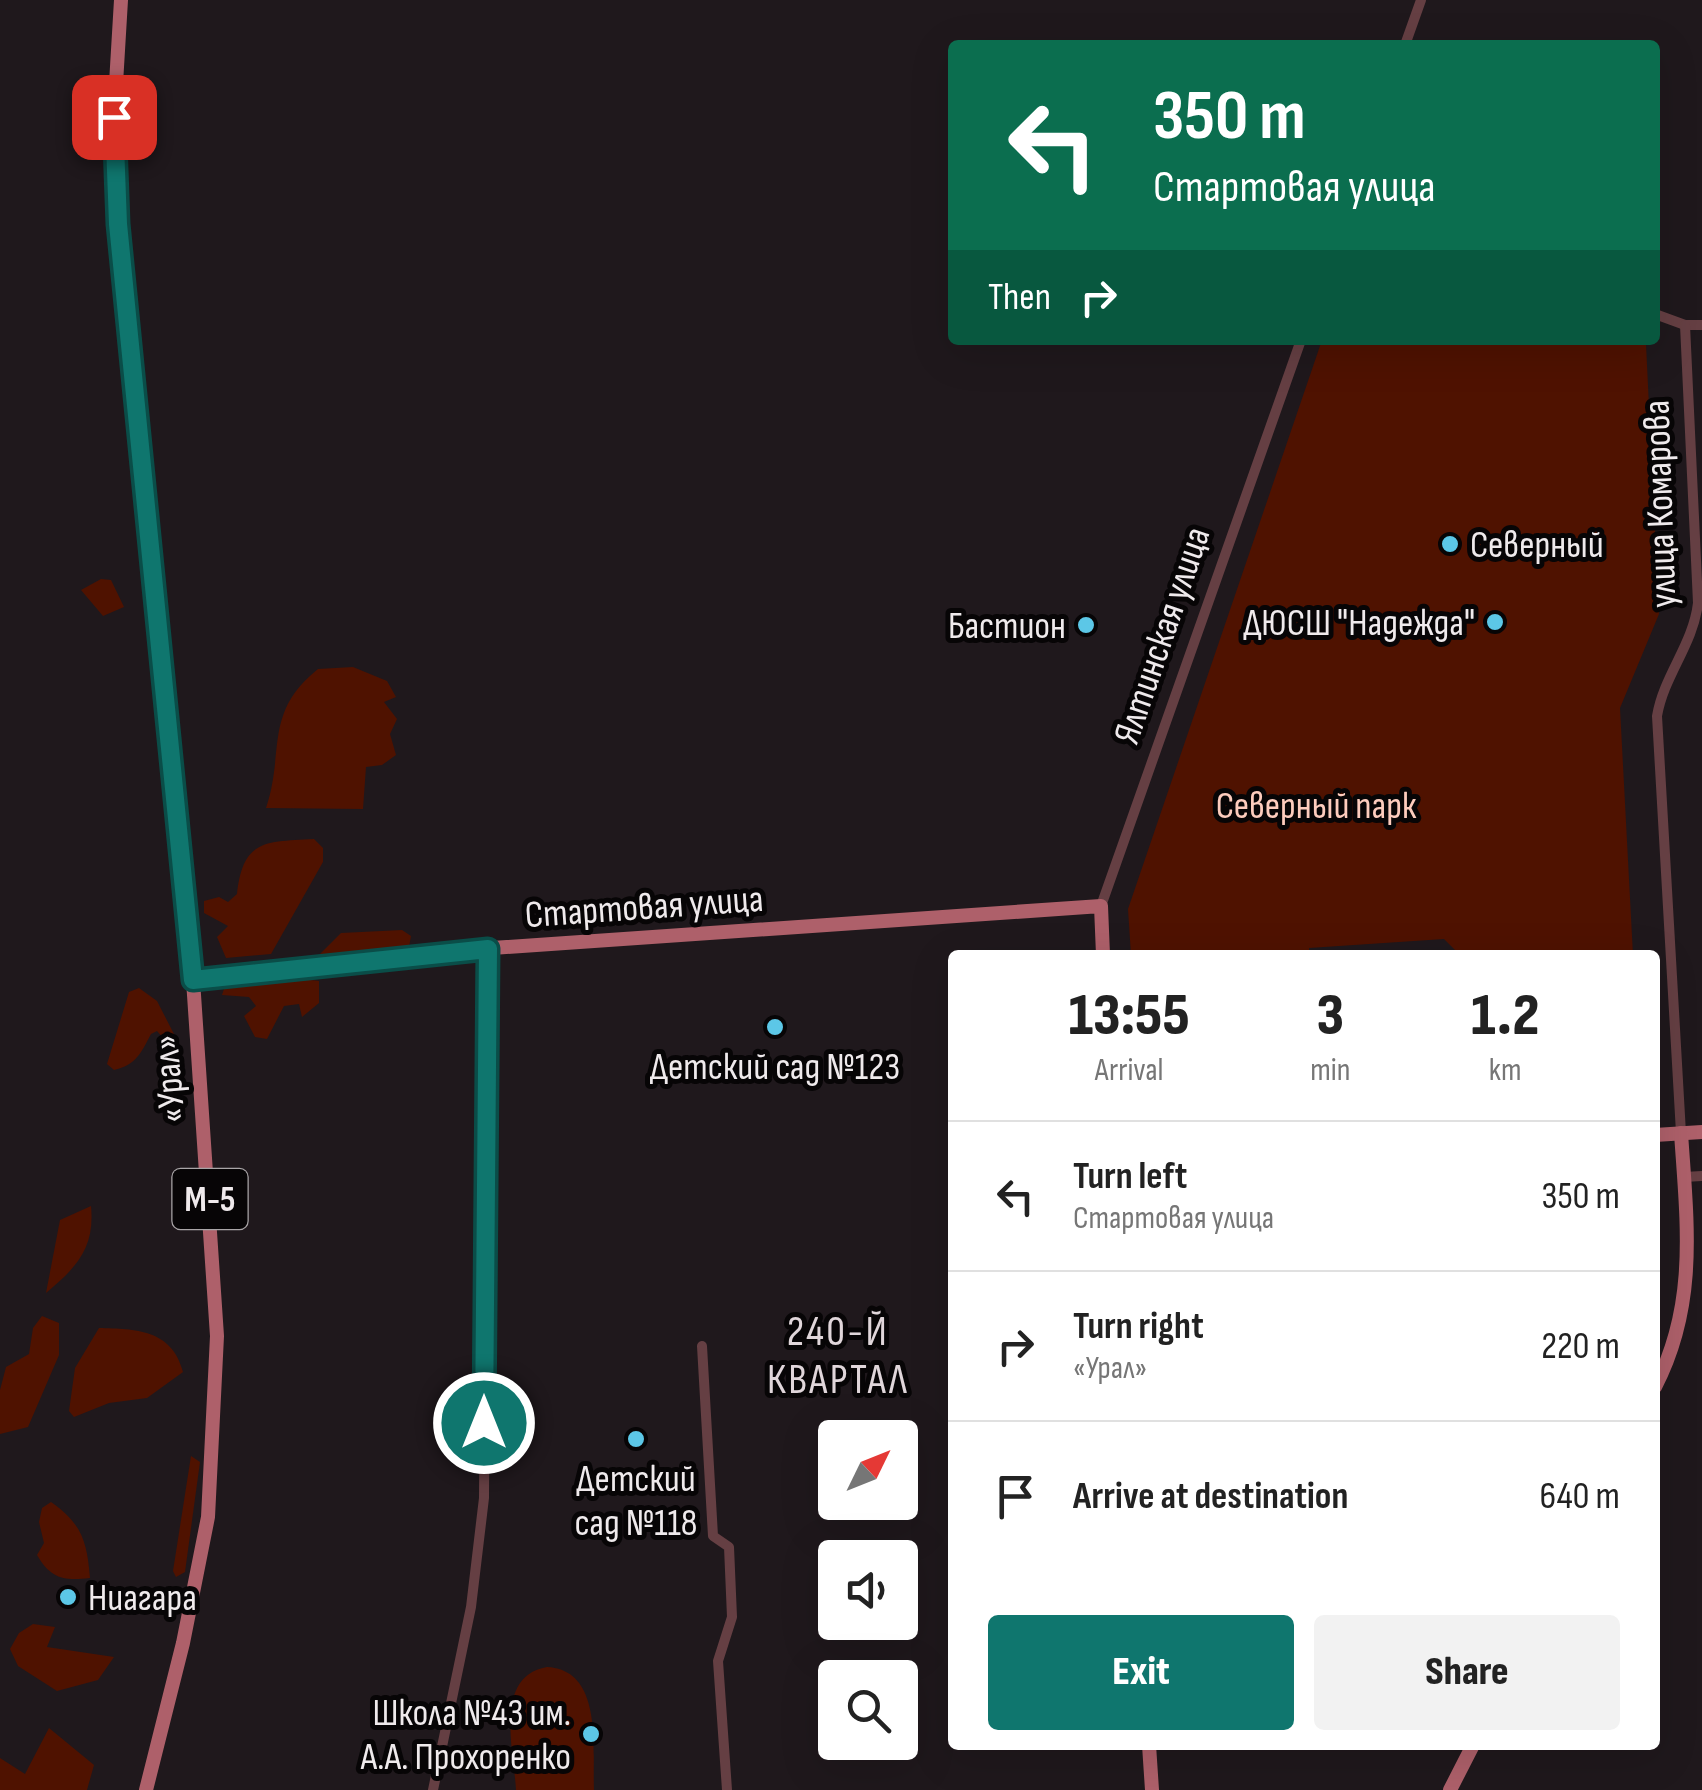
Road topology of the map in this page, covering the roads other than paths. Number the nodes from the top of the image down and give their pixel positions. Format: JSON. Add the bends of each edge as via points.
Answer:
{"nodes":[{"id":1,"x":121,"y":0,"type":"edge"},
{"id":2,"x":1421,"y":0,"type":"edge"},
{"id":3,"x":1407,"y":40,"type":"edge"},
{"id":4,"x":1660,"y":316,"type":"edge"},
{"id":5,"x":1685,"y":325,"type":"junction"},
{"id":6,"x":1702,"y":325,"type":"edge"},
{"id":7,"x":1299,"y":345,"type":"edge"},
{"id":8,"x":1101,"y":906,"type":"junction"},
{"id":9,"x":488,"y":949,"type":"junction"},
{"id":10,"x":1103,"y":950,"type":"edge"},
{"id":11,"x":193,"y":980,"type":"junction"},
{"id":12,"x":1702,"y":1132,"type":"edge"},
{"id":13,"x":1681,"y":1133,"type":"junction"},
{"id":14,"x":1660,"y":1134,"type":"edge"},
{"id":15,"x":1702,"y":1176,"type":"edge"},
{"id":16,"x":1684,"y":1177,"type":"junction"},
{"id":17,"x":702,"y":1346,"type":"dead end"},
{"id":18,"x":1660,"y":1374,"type":"edge"},
{"id":19,"x":1149,"y":1750,"type":"edge"},
{"id":20,"x":1470,"y":1750,"type":"edge"},
{"id":21,"x":146,"y":1790,"type":"edge"},
{"id":22,"x":433,"y":1790,"type":"edge"},
{"id":23,"x":726,"y":1790,"type":"edge"},
{"id":24,"x":1152,"y":1790,"type":"edge"},
{"id":25,"x":1450,"y":1790,"type":"edge"}],
"edges":[{"from":1,"to":11,"type":"main road","name":"«Урал»","number":"М-5","via":[[114,117],[118,224]]},
{"from":2,"to":3,"type":"street"},
{"from":4,"to":5,"type":"street"},
{"from":5,"to":6,"type":"street"},
{"from":5,"to":13,"type":"street","name":"улица Комарова","via":[[1698,603],[1694,630],[1661,694],[1658,716]]},
{"from":7,"to":8,"type":"street","name":"Ялтинская улица"},
{"from":8,"to":9,"type":"main road","name":"Стартовая улица"},
{"from":8,"to":10,"type":"main road","name":"Ялтинская улица"},
{"from":9,"to":11,"type":"main road","name":"Стартовая улица"},
{"from":9,"to":22,"type":"street","via":[[484,1498],[472,1606]]},
{"from":11,"to":21,"type":"main road","name":"«Урал»","number":"М-5","via":[[214,1245],[216,1419],[208,1517]]},
{"from":12,"to":13,"type":"main road"},
{"from":13,"to":14,"type":"main road"},
{"from":13,"to":16,"type":"main road","name":"улица Комарова"},
{"from":15,"to":16,"type":"street"},
{"from":16,"to":18,"type":"main road","name":"улица Комарова","via":[[1684,1317]]},
{"from":17,"to":23,"type":"street","via":[[714,1536],[729,1547],[732,1576],[732,1617],[718,1661]]},
{"from":19,"to":24,"type":"main road"},
{"from":20,"to":25,"type":"main road"}]}
